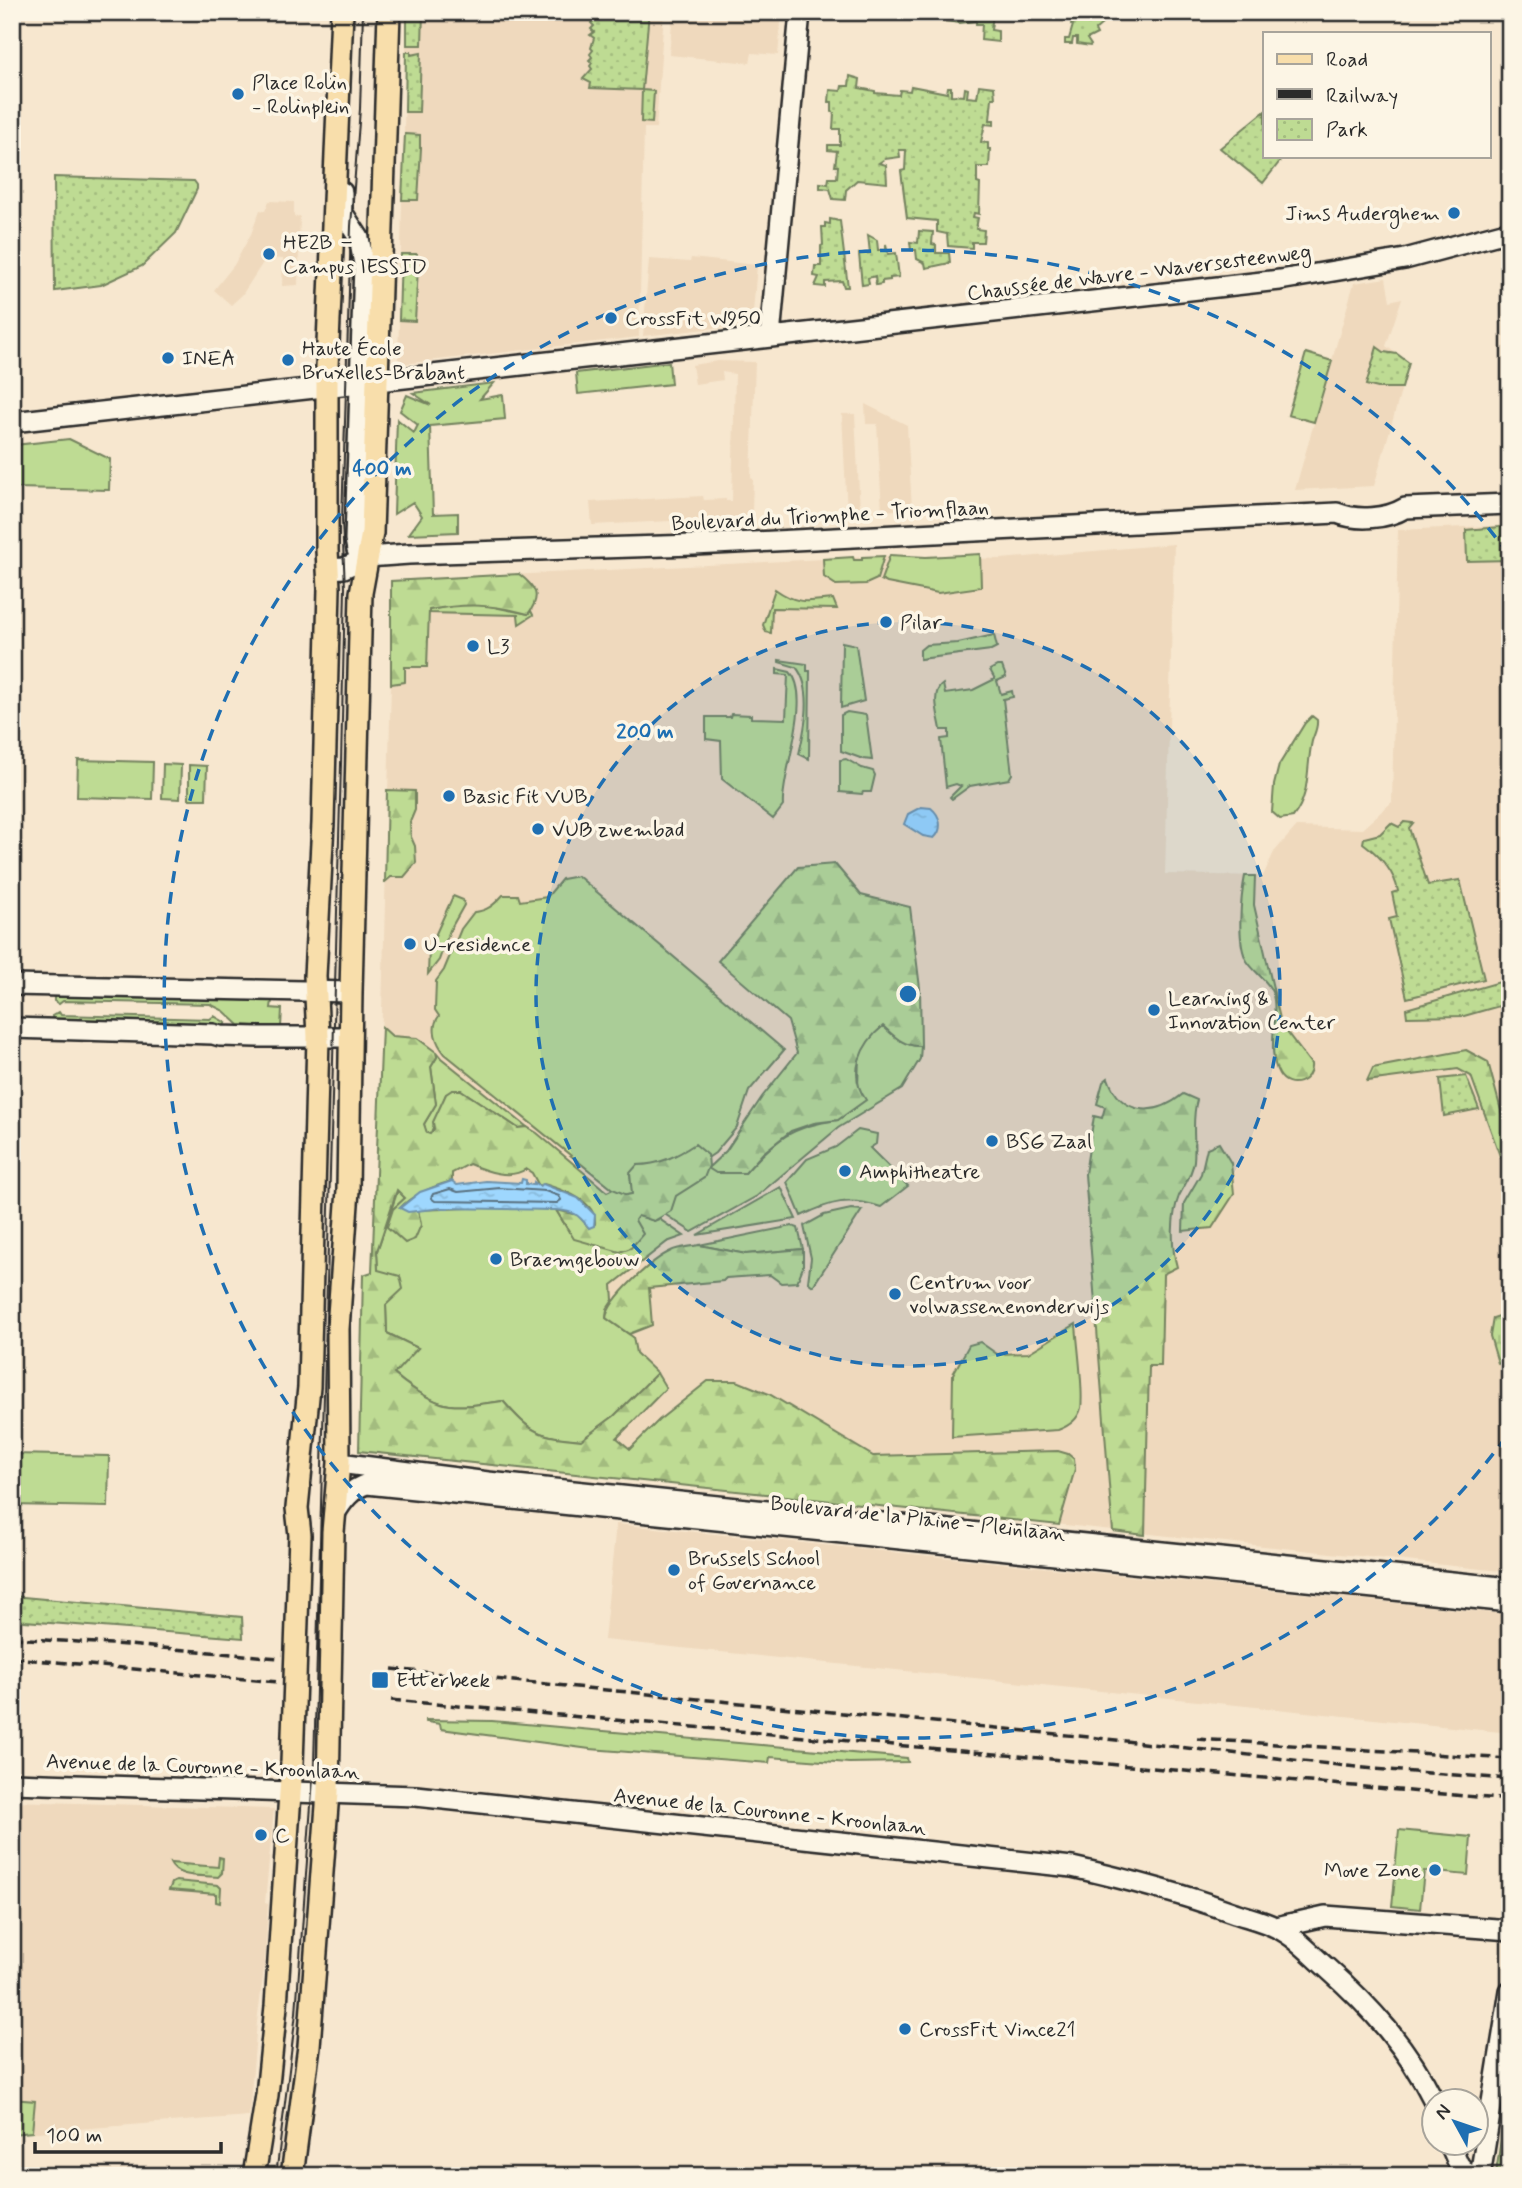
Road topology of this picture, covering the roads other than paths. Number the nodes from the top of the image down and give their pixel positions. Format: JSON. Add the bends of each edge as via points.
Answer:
{"nodes":[{"id":1,"x":342,"y":12,"type":"edge"},
{"id":2,"x":389,"y":12,"type":"edge"},
{"id":3,"x":800,"y":12,"type":"edge"},
{"id":4,"x":337,"y":169,"type":"junction"},
{"id":5,"x":1510,"y":231,"type":"edge"},
{"id":6,"x":770,"y":337,"type":"junction"},
{"id":7,"x":369,"y":382,"type":"junction"},
{"id":8,"x":327,"y":387,"type":"junction"},
{"id":9,"x":12,"y":422,"type":"edge"},
{"id":10,"x":1510,"y":504,"type":"edge"},
{"id":11,"x":367,"y":557,"type":"junction"},
{"id":12,"x":328,"y":569,"type":"junction"},
{"id":13,"x":12,"y":985,"type":"edge"},
{"id":14,"x":315,"y":992,"type":"junction"},
{"id":15,"x":351,"y":992,"type":"junction"},
{"id":16,"x":12,"y":1028,"type":"edge"},
{"id":17,"x":318,"y":1037,"type":"junction"},
{"id":18,"x":350,"y":1037,"type":"junction"},
{"id":19,"x":339,"y":1463,"type":"junction"},
{"id":20,"x":334,"y":1515,"type":"junction"},
{"id":21,"x":1510,"y":1588,"type":"edge"},
{"id":22,"x":1488,"y":1600,"type":"junction"},
{"id":23,"x":1510,"y":1602,"type":"edge"},
{"id":24,"x":1510,"y":1613,"type":"edge"},
{"id":25,"x":12,"y":1783,"type":"edge"},
{"id":26,"x":291,"y":1791,"type":"junction"},
{"id":27,"x":328,"y":1792,"type":"junction"},
{"id":28,"x":1276,"y":1927,"type":"junction"},
{"id":29,"x":1510,"y":1930,"type":"edge"},
{"id":30,"x":1510,"y":1991,"type":"edge"},
{"id":31,"x":1425,"y":2086,"type":"edge"},
{"id":32,"x":1455,"y":2156,"type":"edge"},
{"id":33,"x":1481,"y":2168,"type":"edge"},
{"id":34,"x":254,"y":2176,"type":"edge"},
{"id":35,"x":292,"y":2176,"type":"edge"},
{"id":36,"x":1469,"y":2176,"type":"edge"}],
"edges":[{"from":1,"to":4,"type":"main road"},
{"from":2,"to":7,"type":"main road"},
{"from":3,"to":6,"type":"main road"},
{"from":4,"to":7,"type":"main road","via":[[342,212],[362,250]]},
{"from":4,"to":8,"type":"main road"},
{"from":5,"to":6,"type":"main road","name":"Chaussée de Wavre - Waversesteenweg","via":[[1415,257],[1293,278]]},
{"from":6,"to":7,"type":"main road","name":"Chaussée de Wavre - Waversesteenweg"},
{"from":7,"to":8,"type":"main road","name":"Chaussée de Wavre - Waversesteenweg"},
{"from":7,"to":11,"type":"main road","via":[[372,533]]},
{"from":8,"to":9,"type":"main road","name":"Chaussée de Wavre - Waversesteenweg"},
{"from":8,"to":12,"type":"main road"},
{"from":10,"to":11,"type":"main road","name":"Boulevard du Triomphe - Triomflaan","via":[[1405,508],[1394,515],[1350,518],[1337,513]]},
{"from":11,"to":12,"type":"main road","name":"Boulevard du Triomphe - Triomflaan","via":[[344,568]]},
{"from":11,"to":15,"type":"main road","via":[[362,589]]},
{"from":12,"to":14,"type":"main road"},
{"from":13,"to":14,"type":"main road"},
{"from":14,"to":15,"type":"main road"},
{"from":14,"to":17,"type":"main road"},
{"from":15,"to":18,"type":"main road"},
{"from":16,"to":17,"type":"main road"},
{"from":17,"to":18,"type":"main road"},
{"from":17,"to":26,"type":"main road","via":[[309,1387],[297,1508],[300,1535]]},
{"from":18,"to":19,"type":"main road","via":[[348,1190],[338,1329]]},
{"from":19,"to":20,"type":"main road"},
{"from":19,"to":21,"type":"main road","name":"Boulevard de la Plaine - Pleinlaan"},
{"from":20,"to":22,"type":"main road","name":"Boulevard de la Plaine - Pleinlaan","via":[[344,1499],[368,1484]]},
{"from":20,"to":27,"type":"main road"},
{"from":22,"to":23,"type":"main road","name":"Boulevard de la Plaine - Pleinlaan"},
{"from":22,"to":24,"type":"main road"},
{"from":25,"to":26,"type":"main road","name":"Avenue de la Couronne - Kroonlaan"},
{"from":26,"to":27,"type":"main road","name":"Avenue de la Couronne - Kroonlaan"},
{"from":26,"to":34,"type":"main road","via":[[276,2006]]},
{"from":27,"to":28,"type":"main road","name":"Avenue de la Couronne - Kroonlaan","via":[[416,1796],[1072,1867],[1177,1892]]},
{"from":27,"to":35,"type":"main road","via":[[309,2046]]},
{"from":28,"to":29,"type":"main road","via":[[1325,1916]]},
{"from":28,"to":31,"type":"main road","name":"Avenue de la Couronne - Kroonlaan","via":[[1309,1951],[1382,2021]]},
{"from":30,"to":33,"type":"main road"},
{"from":32,"to":36,"type":"main road"}]}
